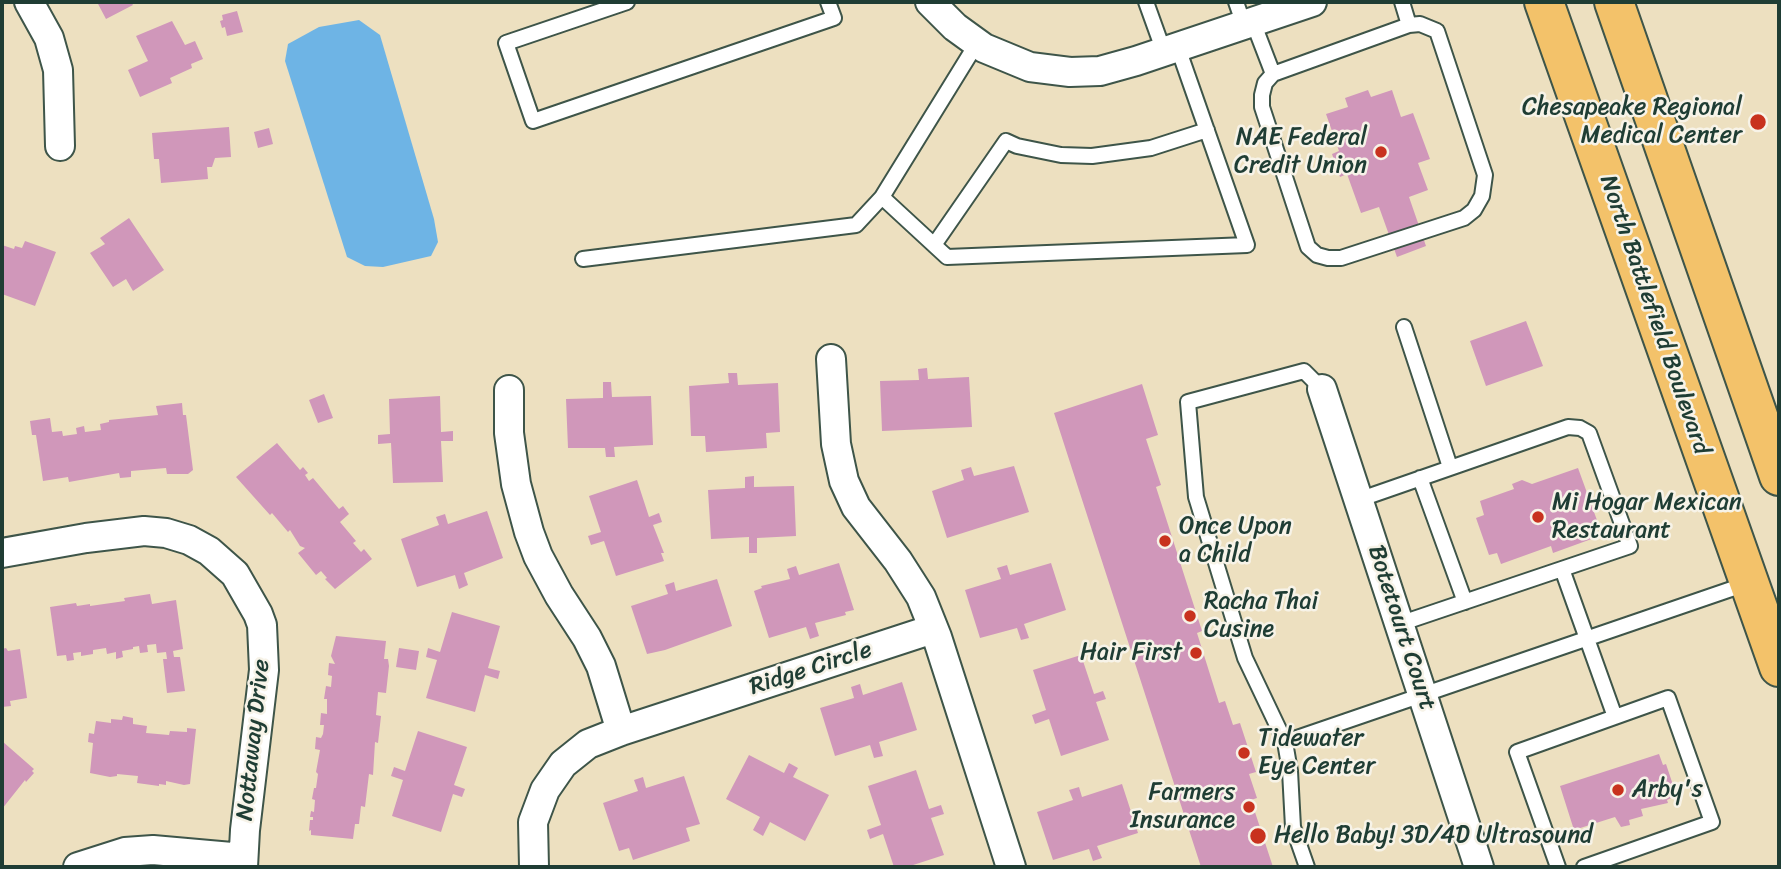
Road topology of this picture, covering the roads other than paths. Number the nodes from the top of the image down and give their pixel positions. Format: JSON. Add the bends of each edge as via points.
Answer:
{"nodes":[{"id":1,"x":29,"y":2,"type":"edge"},
{"id":2,"x":627,"y":2,"type":"edge"},
{"id":3,"x":828,"y":2,"type":"edge"},
{"id":4,"x":930,"y":2,"type":"edge"},
{"id":5,"x":1146,"y":2,"type":"edge"},
{"id":6,"x":1312,"y":2,"type":"edge"},
{"id":7,"x":1402,"y":2,"type":"edge"},
{"id":8,"x":1544,"y":2,"type":"edge"},
{"id":9,"x":1614,"y":2,"type":"edge"},
{"id":10,"x":1244,"y":16,"type":"edge"},
{"id":11,"x":1409,"y":25,"type":"junction"},
{"id":12,"x":976,"y":43,"type":"junction"},
{"id":13,"x":1171,"y":50,"type":"junction"},
{"id":14,"x":1273,"y":74,"type":"junction"},
{"id":15,"x":1207,"y":130,"type":"junction"},
{"id":16,"x":60,"y":146,"type":"dead end"},
{"id":17,"x":882,"y":197,"type":"junction"},
{"id":18,"x":934,"y":245,"type":"junction"},
{"id":19,"x":583,"y":259,"type":"dead end"},
{"id":20,"x":1404,"y":327,"type":"dead end"},
{"id":21,"x":831,"y":359,"type":"dead end"},
{"id":22,"x":1322,"y":389,"type":"joint"},
{"id":23,"x":509,"y":390,"type":"dead end"},
{"id":24,"x":1450,"y":467,"type":"junction"},
{"id":25,"x":1779,"y":476,"type":"edge"},
{"id":26,"x":1420,"y":478,"type":"junction"},
{"id":27,"x":1358,"y":500,"type":"junction"},
{"id":28,"x":2,"y":553,"type":"edge"},
{"id":29,"x":1562,"y":569,"type":"junction"},
{"id":30,"x":1751,"y":583,"type":"junction"},
{"id":31,"x":1465,"y":602,"type":"junction"},
{"id":32,"x":1399,"y":624,"type":"junction"},
{"id":33,"x":933,"y":629,"type":"junction"},
{"id":34,"x":1587,"y":639,"type":"junction"},
{"id":35,"x":1779,"y":667,"type":"edge"},
{"id":36,"x":1423,"y":695,"type":"junction"},
{"id":37,"x":1615,"y":717,"type":"junction"},
{"id":38,"x":621,"y":731,"type":"junction"},
{"id":39,"x":1285,"y":742,"type":"junction"},
{"id":40,"x":243,"y":863,"type":"edge"},
{"id":41,"x":78,"y":867,"type":"edge"},
{"id":42,"x":534,"y":867,"type":"edge"},
{"id":43,"x":1011,"y":867,"type":"edge"},
{"id":44,"x":1307,"y":867,"type":"edge"},
{"id":45,"x":1479,"y":867,"type":"edge"},
{"id":46,"x":1558,"y":867,"type":"edge"},
{"id":47,"x":1584,"y":867,"type":"edge"}],
"edges":[{"from":1,"to":16,"type":"street","via":[[49,38],[58,70]]},
{"from":2,"to":3,"type":"lane","via":[[506,43],[533,121],[834,18]]},
{"from":4,"to":12,"type":"street"},
{"from":5,"to":13,"type":"lane"},
{"from":6,"to":10,"type":"street"},
{"from":7,"to":11,"type":"lane"},
{"from":8,"to":30,"type":"main road","name":"North Battlefield Boulevard"},
{"from":9,"to":25,"type":"main road"},
{"from":10,"to":13,"type":"street"},
{"from":10,"to":14,"type":"lane"},
{"from":11,"to":14,"type":"lane"},
{"from":11,"to":14,"type":"lane","via":[[1437,31],[1485,175],[1482,196],[1464,218],[1341,258],[1318,255],[1308,247],[1262,107],[1265,83]]},
{"from":12,"to":13,"type":"street","via":[[1030,66],[1070,72],[1100,71]]},
{"from":12,"to":17,"type":"lane"},
{"from":13,"to":15,"type":"lane"},
{"from":15,"to":18,"type":"lane","via":[[1151,148],[1092,156],[1061,155],[1006,141]]},
{"from":15,"to":18,"type":"lane","via":[[1247,245],[947,257]]},
{"from":17,"to":18,"type":"lane"},
{"from":17,"to":19,"type":"lane","via":[[856,225]]},
{"from":20,"to":24,"type":"lane"},
{"from":21,"to":33,"type":"street","via":[[836,444],[844,481],[856,507],[920,597]]},
{"from":22,"to":27,"type":"street","name":"Botetourt Court"},
{"from":22,"to":39,"type":"lane","via":[[1304,371],[1188,402],[1196,496],[1245,658]]},
{"from":23,"to":38,"type":"street","via":[[516,484],[529,532],[596,657]]},
{"from":24,"to":26,"type":"lane"},
{"from":24,"to":29,"type":"lane","via":[[1568,427],[1589,433],[1630,546]]},
{"from":26,"to":27,"type":"lane"},
{"from":26,"to":31,"type":"lane"},
{"from":27,"to":32,"type":"street","name":"Botetourt Court"},
{"from":28,"to":40,"type":"street","name":"Nottaway Drive","via":[[144,531],[189,540],[235,574],[262,625],[264,670]]},
{"from":29,"to":31,"type":"lane"},
{"from":29,"to":34,"type":"lane"},
{"from":30,"to":34,"type":"lane"},
{"from":30,"to":35,"type":"main road","name":"North Battlefield Boulevard"},
{"from":31,"to":32,"type":"lane"},
{"from":32,"to":36,"type":"street","name":"Botetourt Court"},
{"from":33,"to":38,"type":"street","name":"Ridge Circle"},
{"from":33,"to":43,"type":"street"},
{"from":34,"to":36,"type":"lane"},
{"from":34,"to":37,"type":"lane"},
{"from":36,"to":39,"type":"lane"},
{"from":36,"to":45,"type":"street","name":"Botetourt Court"},
{"from":37,"to":46,"type":"lane","via":[[1517,752]]},
{"from":37,"to":47,"type":"lane","via":[[1668,698],[1713,822]]},
{"from":38,"to":42,"type":"street","name":"Ridge Circle","via":[[588,744],[571,757],[545,790],[533,822]]},
{"from":39,"to":44,"type":"lane","via":[[1293,827]]},
{"from":40,"to":41,"type":"street","via":[[153,850],[125,852]]}]}
